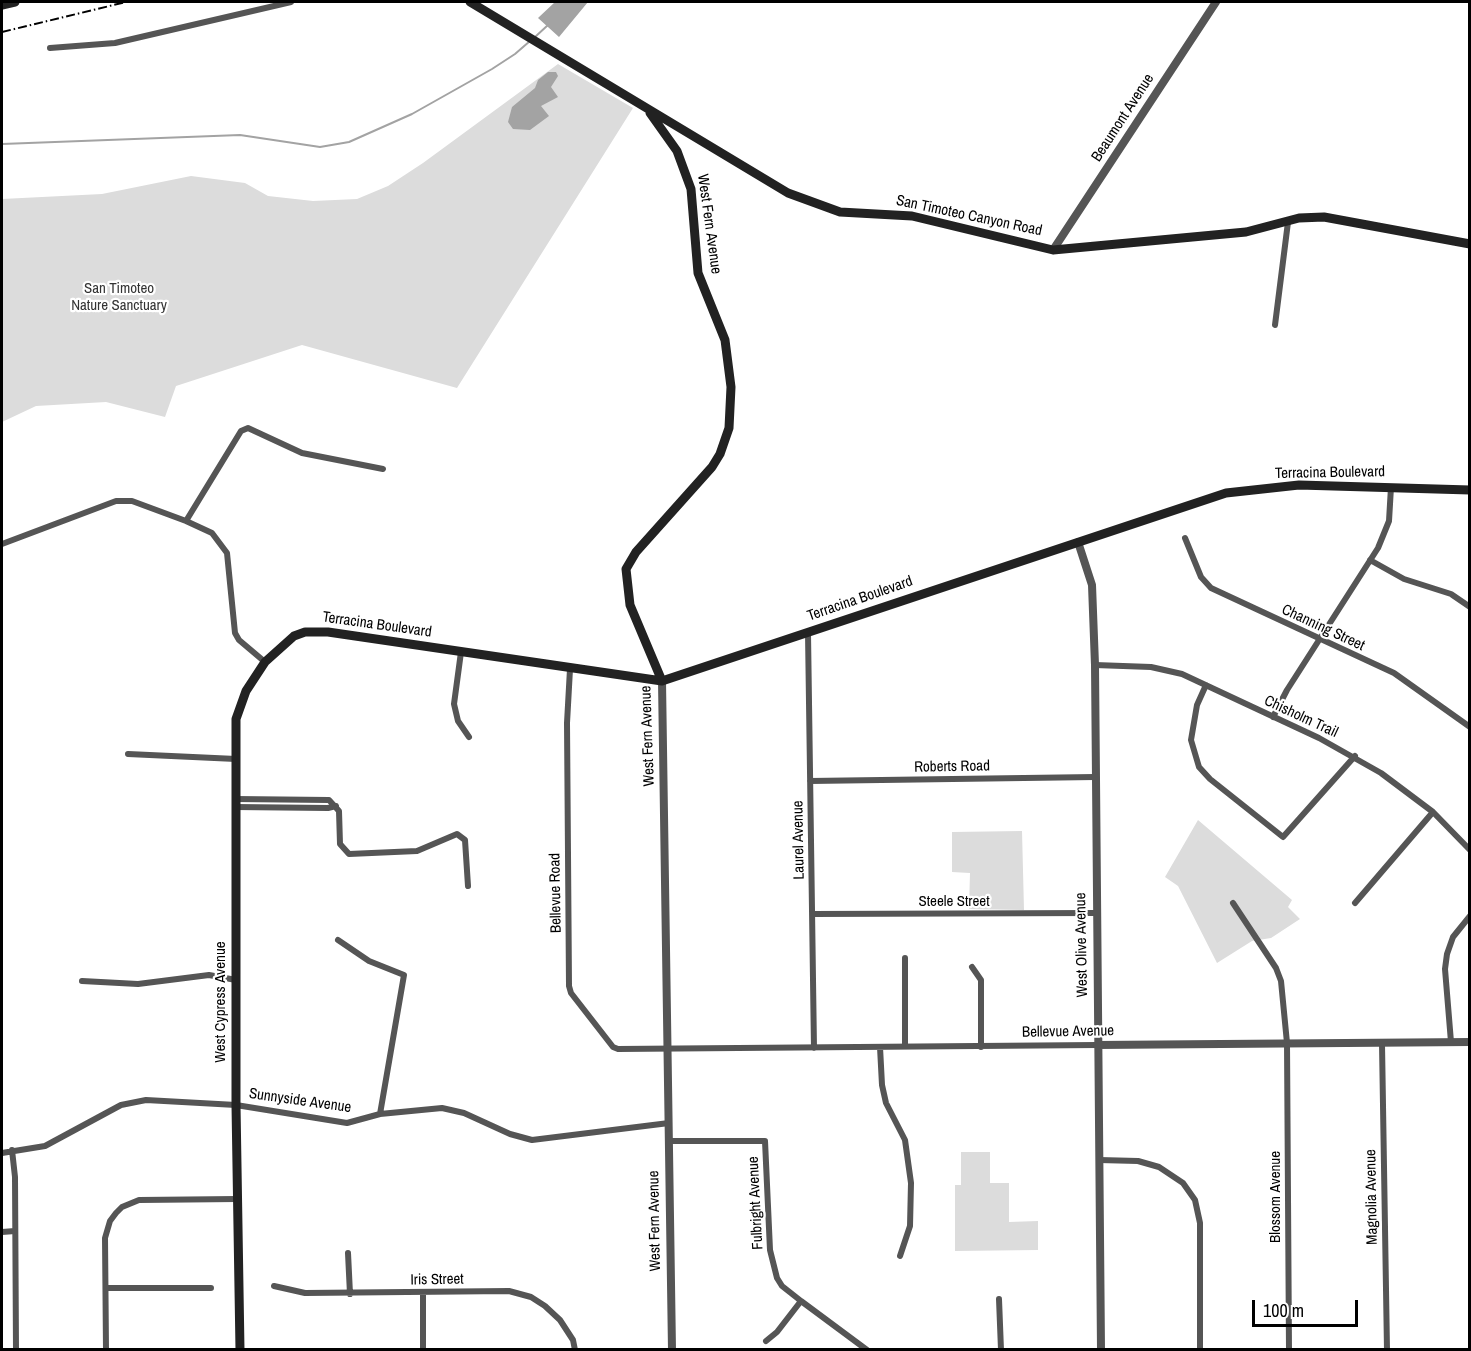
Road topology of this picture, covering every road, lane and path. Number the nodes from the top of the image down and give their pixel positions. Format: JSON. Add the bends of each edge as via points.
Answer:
{"nodes":[{"id":1,"x":15,"y":2,"type":"edge"},
{"id":2,"x":291,"y":2,"type":"edge"},
{"id":3,"x":470,"y":2,"type":"edge"},
{"id":4,"x":479,"y":2,"type":"edge"},
{"id":5,"x":1215,"y":2,"type":"edge"},
{"id":6,"x":2,"y":5,"type":"edge"},
{"id":7,"x":508,"y":22,"type":"junction"},
{"id":8,"x":50,"y":48,"type":"dead end"},
{"id":9,"x":648,"y":110,"type":"junction"},
{"id":10,"x":1288,"y":222,"type":"junction"},
{"id":11,"x":1470,"y":244,"type":"edge"},
{"id":12,"x":1053,"y":250,"type":"junction"},
{"id":13,"x":1275,"y":324,"type":"dead end"},
{"id":14,"x":383,"y":469,"type":"dead end"},
{"id":15,"x":1391,"y":487,"type":"junction"},
{"id":16,"x":1470,"y":490,"type":"edge"},
{"id":17,"x":186,"y":521,"type":"junction"},
{"id":18,"x":1185,"y":538,"type":"dead end"},
{"id":19,"x":1078,"y":542,"type":"junction"},
{"id":20,"x":2,"y":544,"type":"edge"},
{"id":21,"x":1370,"y":560,"type":"junction"},
{"id":22,"x":1470,"y":607,"type":"edge"},
{"id":23,"x":808,"y":633,"type":"junction"},
{"id":24,"x":1319,"y":640,"type":"junction"},
{"id":25,"x":461,"y":652,"type":"junction"},
{"id":26,"x":265,"y":662,"type":"junction"},
{"id":27,"x":1095,"y":665,"type":"junction"},
{"id":28,"x":570,"y":669,"type":"junction"},
{"id":29,"x":662,"y":681,"type":"junction"},
{"id":30,"x":1206,"y":685,"type":"junction"},
{"id":31,"x":1273,"y":717,"type":"junction"},
{"id":32,"x":1470,"y":727,"type":"edge"},
{"id":33,"x":469,"y":737,"type":"dead end"},
{"id":34,"x":128,"y":754,"type":"dead end"},
{"id":35,"x":1355,"y":756,"type":"junction"},
{"id":36,"x":236,"y":759,"type":"junction"},
{"id":37,"x":1095,"y":777,"type":"junction"},
{"id":38,"x":810,"y":781,"type":"junction"},
{"id":39,"x":290,"y":800,"type":"junction"},
{"id":40,"x":235,"y":803,"type":"junction"},
{"id":41,"x":336,"y":806,"type":"junction"},
{"id":42,"x":289,"y":807,"type":"junction"},
{"id":43,"x":1433,"y":812,"type":"junction"},
{"id":44,"x":1470,"y":850,"type":"edge"},
{"id":45,"x":468,"y":886,"type":"dead end"},
{"id":46,"x":1233,"y":903,"type":"dead end"},
{"id":47,"x":1355,"y":903,"type":"dead end"},
{"id":48,"x":1095,"y":913,"type":"junction"},
{"id":49,"x":813,"y":914,"type":"junction"},
{"id":50,"x":1470,"y":916,"type":"edge"},
{"id":51,"x":338,"y":940,"type":"dead end"},
{"id":52,"x":905,"y":958,"type":"dead end"},
{"id":53,"x":972,"y":967,"type":"dead end"},
{"id":54,"x":236,"y":980,"type":"junction"},
{"id":55,"x":82,"y":981,"type":"dead end"},
{"id":56,"x":1451,"y":1042,"type":"junction"},
{"id":57,"x":1470,"y":1042,"type":"edge"},
{"id":58,"x":1287,"y":1043,"type":"junction"},
{"id":59,"x":1097,"y":1044,"type":"junction"},
{"id":60,"x":1382,"y":1044,"type":"junction"},
{"id":61,"x":905,"y":1046,"type":"junction"},
{"id":62,"x":880,"y":1047,"type":"junction"},
{"id":63,"x":981,"y":1047,"type":"junction"},
{"id":64,"x":814,"y":1048,"type":"junction"},
{"id":65,"x":667,"y":1049,"type":"junction"},
{"id":66,"x":236,"y":1105,"type":"junction"},
{"id":67,"x":380,"y":1114,"type":"junction"},
{"id":68,"x":669,"y":1123,"type":"junction"},
{"id":69,"x":669,"y":1141,"type":"junction"},
{"id":70,"x":12,"y":1150,"type":"junction"},
{"id":71,"x":2,"y":1153,"type":"edge"},
{"id":72,"x":1100,"y":1160,"type":"junction"},
{"id":73,"x":237,"y":1199,"type":"junction"},
{"id":74,"x":15,"y":1231,"type":"junction"},
{"id":75,"x":2,"y":1232,"type":"edge"},
{"id":76,"x":348,"y":1253,"type":"dead end"},
{"id":77,"x":900,"y":1256,"type":"dead end"},
{"id":78,"x":274,"y":1286,"type":"dead end"},
{"id":79,"x":106,"y":1288,"type":"junction"},
{"id":80,"x":211,"y":1288,"type":"dead end"},
{"id":81,"x":423,"y":1292,"type":"junction"},
{"id":82,"x":350,"y":1294,"type":"junction"},
{"id":83,"x":999,"y":1299,"type":"dead end"},
{"id":84,"x":801,"y":1301,"type":"junction"},
{"id":85,"x":766,"y":1341,"type":"dead end"},
{"id":86,"x":16,"y":1350,"type":"edge"},
{"id":87,"x":106,"y":1350,"type":"edge"},
{"id":88,"x":240,"y":1350,"type":"edge"},
{"id":89,"x":423,"y":1350,"type":"edge"},
{"id":90,"x":575,"y":1350,"type":"edge"},
{"id":91,"x":672,"y":1350,"type":"edge"},
{"id":92,"x":867,"y":1350,"type":"edge"},
{"id":93,"x":1001,"y":1350,"type":"edge"},
{"id":94,"x":1101,"y":1350,"type":"edge"},
{"id":95,"x":1200,"y":1350,"type":"edge"},
{"id":96,"x":1289,"y":1350,"type":"edge"},
{"id":97,"x":1387,"y":1350,"type":"edge"}],
"edges":[{"from":1,"to":6,"type":"main road"},
{"from":2,"to":8,"type":"street","via":[[115,43]]},
{"from":3,"to":7,"type":"main road","name":"San Timoteo Canyon Road"},
{"from":4,"to":7,"type":"main road","name":"San Timoteo Canyon Road"},
{"from":5,"to":12,"type":"street","name":"Beaumont Avenue"},
{"from":7,"to":9,"type":"main road","name":"San Timoteo Canyon Road"},
{"from":9,"to":12,"type":"main road","name":"San Timoteo Canyon Road","via":[[813,204],[840,212],[912,216]]},
{"from":9,"to":29,"type":"main road","name":"West Fern Avenue","via":[[677,151],[692,189],[698,273],[725,340],[731,387],[729,428],[720,454],[636,552],[626,569],[630,606]]},
{"from":10,"to":11,"type":"main road","name":"San Timoteo Canyon Road","via":[[1324,217]]},
{"from":10,"to":12,"type":"main road","name":"San Timoteo Canyon Road","via":[[1246,232]]},
{"from":10,"to":13,"type":"street"},
{"from":14,"to":17,"type":"street","via":[[302,453],[248,428],[240,431]]},
{"from":15,"to":16,"type":"main road","name":"Terracina Boulevard"},
{"from":15,"to":19,"type":"main road","name":"Terracina Boulevard","via":[[1299,485],[1226,493]]},
{"from":15,"to":21,"type":"street","via":[[1389,521]]},
{"from":17,"to":20,"type":"street","via":[[132,501],[116,501]]},
{"from":17,"to":26,"type":"street","via":[[212,533],[226,553],[235,633]]},
{"from":18,"to":24,"type":"street","name":"Channing Street","via":[[1196,568],[1211,588]]},
{"from":19,"to":23,"type":"main road","name":"Terracina Boulevard"},
{"from":19,"to":27,"type":"street","name":"West Olive Avenue","via":[[1092,585]]},
{"from":21,"to":22,"type":"street","via":[[1404,579],[1451,594]]},
{"from":21,"to":24,"type":"street"},
{"from":23,"to":29,"type":"main road","name":"Terracina Boulevard"},
{"from":23,"to":38,"type":"street","name":"Laurel Avenue"},
{"from":24,"to":31,"type":"street"},
{"from":24,"to":32,"type":"street","name":"Channing Street","via":[[1394,673]]},
{"from":25,"to":26,"type":"main road","name":"Terracina Boulevard","via":[[317,631],[294,636]]},
{"from":25,"to":28,"type":"main road","name":"Terracina Boulevard"},
{"from":25,"to":33,"type":"street","via":[[454,704],[458,721]]},
{"from":26,"to":36,"type":"main road","name":"West Cypress Avenue","via":[[246,691],[236,718]]},
{"from":27,"to":30,"type":"street","name":"Chisholm Trail","via":[[1151,667]]},
{"from":27,"to":37,"type":"street","name":"West Olive Avenue"},
{"from":28,"to":29,"type":"main road","name":"Terracina Boulevard"},
{"from":28,"to":65,"type":"street","name":"Bellevue Road","via":[[567,723],[571,993],[613,1047]]},
{"from":29,"to":65,"type":"street","name":"West Fern Avenue"},
{"from":30,"to":31,"type":"street","name":"Chisholm Trail"},
{"from":30,"to":35,"type":"street","via":[[1191,733],[1193,754],[1199,766],[1283,837]]},
{"from":31,"to":35,"type":"street","name":"Chisholm Trail"},
{"from":34,"to":36,"type":"street"},
{"from":35,"to":43,"type":"street","name":"Chisholm Trail"},
{"from":36,"to":40,"type":"main road","name":"West Cypress Avenue"},
{"from":37,"to":38,"type":"street","name":"Roberts Road"},
{"from":37,"to":48,"type":"street","name":"West Olive Avenue"},
{"from":38,"to":49,"type":"street","name":"Laurel Avenue"},
{"from":39,"to":40,"type":"street"},
{"from":39,"to":41,"type":"street","via":[[325,800]]},
{"from":39,"to":42,"type":"street"},
{"from":40,"to":42,"type":"street"},
{"from":40,"to":54,"type":"main road","name":"West Cypress Avenue"},
{"from":41,"to":42,"type":"street"},
{"from":41,"to":45,"type":"street","via":[[340,844],[349,854],[417,851],[452,834],[461,836]]},
{"from":43,"to":44,"type":"street","name":"Chisholm Trail"},
{"from":43,"to":47,"type":"street"},
{"from":46,"to":58,"type":"street","name":"Blossom Avenue","via":[[1279,975]]},
{"from":48,"to":49,"type":"street","name":"Steele Street"},
{"from":48,"to":59,"type":"street","name":"West Olive Avenue"},
{"from":49,"to":64,"type":"street","name":"Laurel Avenue"},
{"from":50,"to":56,"type":"street","via":[[1453,937],[1447,954]]},
{"from":51,"to":67,"type":"street","via":[[369,960],[404,975]]},
{"from":52,"to":61,"type":"street"},
{"from":53,"to":63,"type":"street","via":[[981,980]]},
{"from":54,"to":55,"type":"street","via":[[209,975],[138,984]]},
{"from":54,"to":66,"type":"main road","name":"West Cypress Avenue"},
{"from":56,"to":57,"type":"street","name":"Bellevue Avenue"},
{"from":56,"to":60,"type":"street","name":"Bellevue Avenue"},
{"from":58,"to":59,"type":"street","name":"Bellevue Avenue"},
{"from":58,"to":60,"type":"street","name":"Bellevue Avenue"},
{"from":58,"to":96,"type":"street","name":"Blossom Avenue"},
{"from":59,"to":63,"type":"street","name":"Bellevue Avenue"},
{"from":59,"to":72,"type":"street","name":"West Olive Avenue"},
{"from":60,"to":97,"type":"street","name":"Magnolia Avenue"},
{"from":61,"to":62,"type":"street","name":"Bellevue Avenue"},
{"from":61,"to":63,"type":"street","name":"Bellevue Avenue"},
{"from":62,"to":64,"type":"street","name":"Bellevue Avenue"},
{"from":62,"to":77,"type":"street","via":[[886,1104],[904,1140],[911,1183],[910,1226]]},
{"from":64,"to":65,"type":"street","name":"Bellevue Avenue"},
{"from":65,"to":68,"type":"street","name":"West Fern Avenue"},
{"from":66,"to":67,"type":"street","name":"Sunnyside Avenue","via":[[347,1123]]},
{"from":66,"to":70,"type":"street","name":"Sunnyside Avenue","via":[[165,1100],[125,1104],[50,1144]]},
{"from":66,"to":73,"type":"main road","name":"West Cypress Avenue"},
{"from":67,"to":68,"type":"street","name":"Sunnyside Avenue","via":[[453,1109],[532,1140]]},
{"from":68,"to":69,"type":"street","name":"West Fern Avenue"},
{"from":69,"to":84,"type":"street","name":"Fulbright Avenue","via":[[765,1142],[772,1267],[782,1286]]},
{"from":69,"to":91,"type":"street","name":"West Fern Avenue"},
{"from":70,"to":71,"type":"street","name":"Sunnyside Avenue"},
{"from":70,"to":74,"type":"street"},
{"from":72,"to":94,"type":"street","name":"West Olive Avenue"},
{"from":72,"to":95,"type":"street","via":[[1138,1161],[1159,1167],[1183,1183],[1195,1200],[1200,1223]]},
{"from":73,"to":79,"type":"street","via":[[139,1200],[122,1207],[106,1230]]},
{"from":73,"to":88,"type":"main road","name":"West Cypress Avenue"},
{"from":74,"to":75,"type":"street"},
{"from":74,"to":86,"type":"street"},
{"from":76,"to":82,"type":"street"},
{"from":78,"to":82,"type":"street","name":"Iris Street","via":[[305,1293]]},
{"from":79,"to":80,"type":"street"},
{"from":79,"to":87,"type":"street"},
{"from":81,"to":82,"type":"street","name":"Iris Street"},
{"from":81,"to":89,"type":"street"},
{"from":81,"to":90,"type":"street","name":"Iris Street","via":[[510,1290],[531,1298],[560,1320]]},
{"from":83,"to":93,"type":"street"},
{"from":84,"to":85,"type":"street"},
{"from":84,"to":92,"type":"street","name":"Fulbright Avenue"}]}
